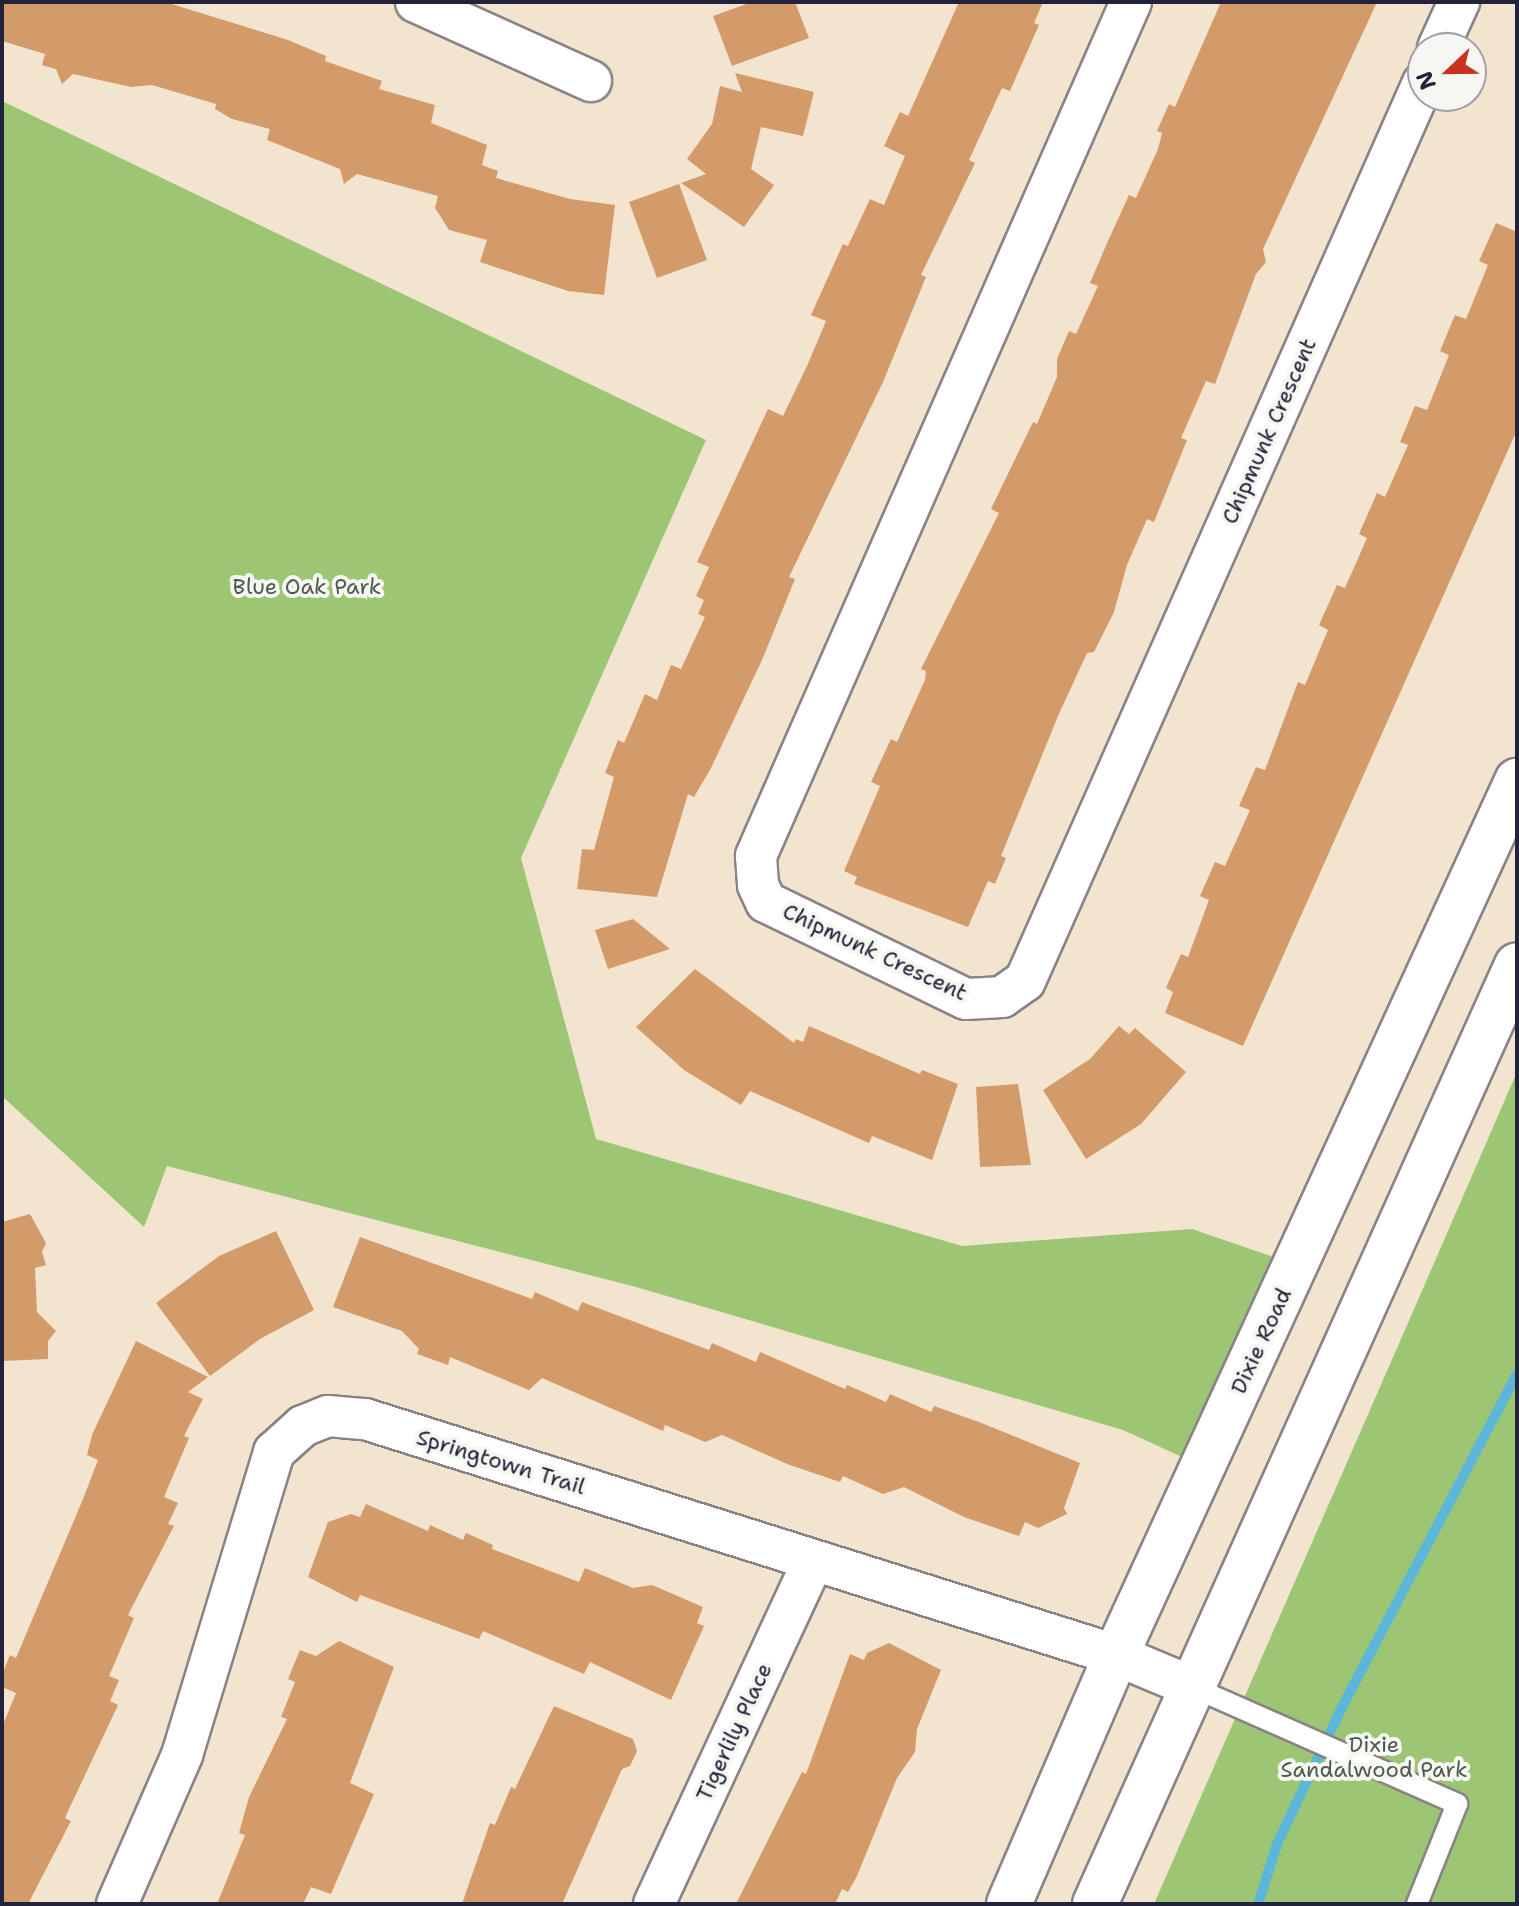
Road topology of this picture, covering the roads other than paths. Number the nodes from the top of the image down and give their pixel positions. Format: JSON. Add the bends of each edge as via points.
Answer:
{"nodes":[{"id":1,"x":416,"y":2,"type":"edge"},
{"id":2,"x":1131,"y":2,"type":"edge"},
{"id":3,"x":1459,"y":2,"type":"edge"},
{"id":4,"x":1445,"y":32,"type":"edge"},
{"id":5,"x":591,"y":81,"type":"dead end"},
{"id":6,"x":1410,"y":112,"type":"edge"},
{"id":7,"x":1517,"y":781,"type":"edge"},
{"id":8,"x":1517,"y":965,"type":"edge"},
{"id":9,"x":813,"y":1561,"type":"junction"},
{"id":10,"x":1116,"y":1655,"type":"junction"},
{"id":11,"x":1190,"y":1686,"type":"junction"},
{"id":12,"x":117,"y":1904,"type":"edge"},
{"id":13,"x":654,"y":1904,"type":"edge"},
{"id":14,"x":1009,"y":1904,"type":"edge"},
{"id":15,"x":1095,"y":1904,"type":"edge"},
{"id":16,"x":1417,"y":1904,"type":"edge"}],
"edges":[{"from":1,"to":5,"type":"street"},
{"from":2,"to":6,"type":"street","name":"Chipmunk Crescent","via":[[756,856],[758,885],[766,902],[966,999],[1002,997],[1025,981]]},
{"from":3,"to":4,"type":"street"},
{"from":7,"to":10,"type":"main road","name":"Dixie Road"},
{"from":8,"to":11,"type":"main road"},
{"from":9,"to":10,"type":"street","name":"Springtown Trail"},
{"from":9,"to":12,"type":"street","name":"Springtown Trail","via":[[365,1419],[328,1416],[303,1426],[274,1452],[182,1755]]},
{"from":9,"to":13,"type":"street","name":"Tigerlily Place"},
{"from":10,"to":11,"type":"street","name":"Springtown Trail"},
{"from":10,"to":14,"type":"main road","name":"Dixie Road"},
{"from":11,"to":15,"type":"main road"},
{"from":11,"to":16,"type":"lane","via":[[1457,1804]]}]}
